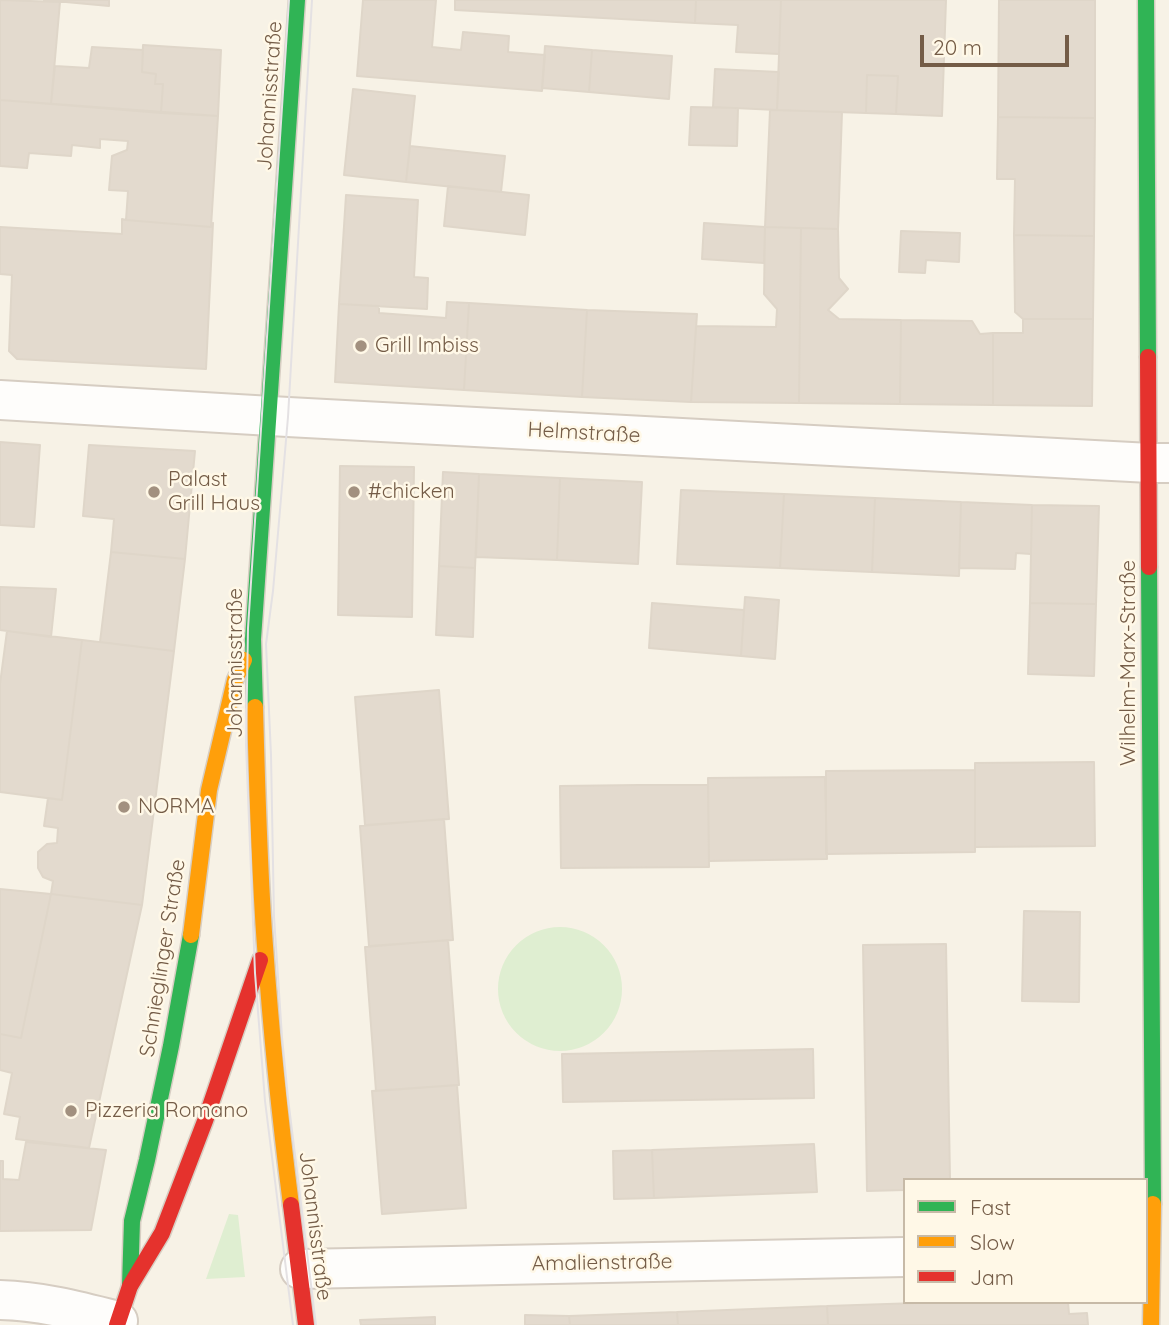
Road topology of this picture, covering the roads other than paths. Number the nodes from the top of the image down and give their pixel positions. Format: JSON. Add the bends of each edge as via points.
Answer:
{"nodes":[{"id":1,"x":298,"y":0,"type":"edge"},
{"id":2,"x":1146,"y":0,"type":"edge"},
{"id":3,"x":0,"y":400,"type":"edge"},
{"id":4,"x":267,"y":415,"type":"junction"},
{"id":5,"x":1159,"y":463,"type":"edge"},
{"id":6,"x":253,"y":639,"type":"junction"},
{"id":7,"x":265,"y":946,"type":"junction"},
{"id":8,"x":1156,"y":1252,"type":"edge"},
{"id":9,"x":903,"y":1257,"type":"edge"},
{"id":10,"x":300,"y":1269,"type":"junction"},
{"id":11,"x":0,"y":1300,"type":"edge"},
{"id":12,"x":122,"y":1311,"type":"edge"},
{"id":13,"x":306,"y":1325,"type":"edge"},
{"id":14,"x":1151,"y":1325,"type":"edge"}],
"edges":[{"from":1,"to":4,"type":"main road","name":"Johannisstraße"},
{"from":2,"to":5,"type":"main road","name":"Wilhelm-Marx-Straße"},
{"from":3,"to":4,"type":"street","name":"Helmstraße"},
{"from":4,"to":5,"type":"street","name":"Helmstraße"},
{"from":4,"to":6,"type":"main road","name":"Johannisstraße"},
{"from":5,"to":8,"type":"main road","name":"Wilhelm-Marx-Straße"},
{"from":6,"to":7,"type":"main road","name":"Johannisstraße"},
{"from":6,"to":12,"type":"main road","name":"Schnieglinger Straße","via":[[235,680],[209,790],[192,930],[132,1221]]},
{"from":7,"to":10,"type":"main road","name":"Johannisstraße"},
{"from":7,"to":12,"type":"main road","via":[[162,1233]]},
{"from":8,"to":14,"type":"main road","name":"Wilhelm-Marx-Straße"},
{"from":9,"to":10,"type":"street","name":"Amalienstraße"},
{"from":10,"to":13,"type":"main road","name":"Johannisstraße"},
{"from":11,"to":12,"type":"street"}]}
